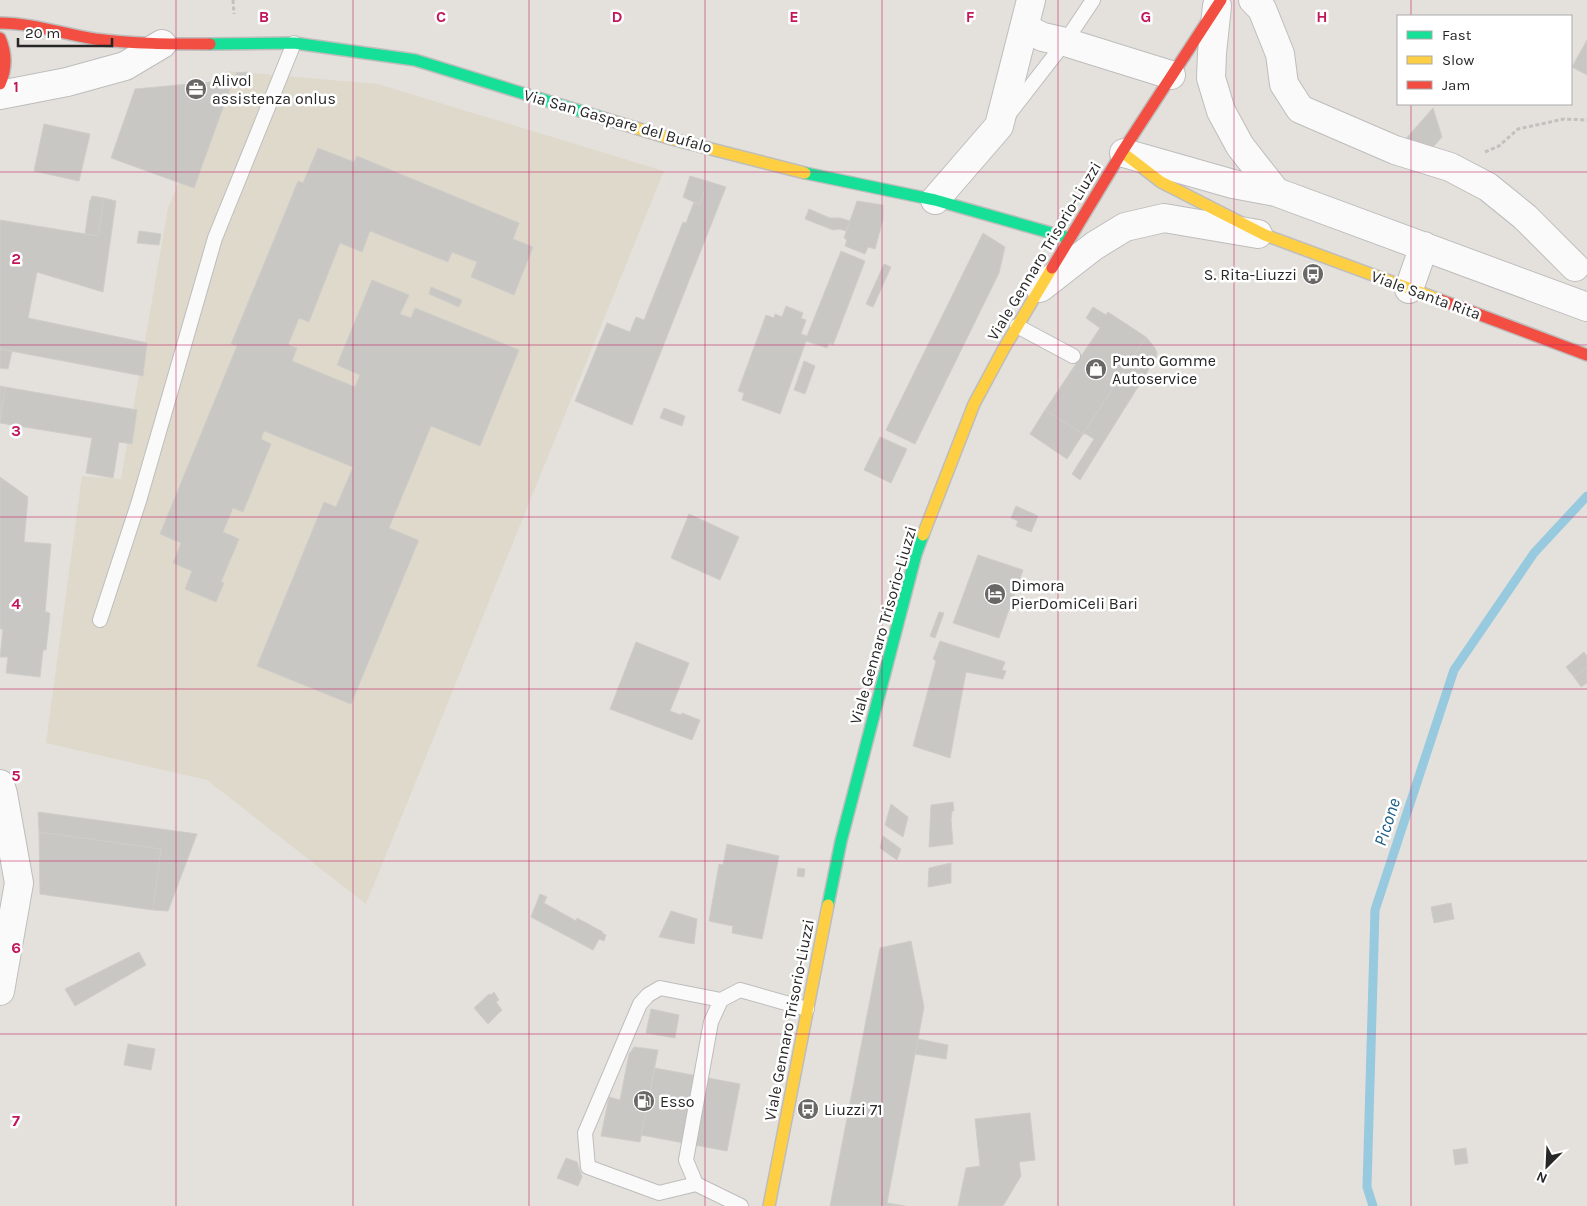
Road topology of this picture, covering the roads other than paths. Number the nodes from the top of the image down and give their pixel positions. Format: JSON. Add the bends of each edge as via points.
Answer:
{"nodes":[{"id":1,"x":1031,"y":0,"type":"edge"},
{"id":2,"x":1093,"y":0,"type":"edge"},
{"id":3,"x":1253,"y":0,"type":"edge"},
{"id":4,"x":1219,"y":3,"type":"edge"},
{"id":5,"x":0,"y":23,"type":"edge"},
{"id":6,"x":1024,"y":28,"type":"junction"},
{"id":7,"x":0,"y":38,"type":"edge"},
{"id":8,"x":1065,"y":42,"type":"junction"},
{"id":9,"x":162,"y":44,"type":"junction"},
{"id":10,"x":294,"y":44,"type":"junction"},
{"id":11,"x":1171,"y":75,"type":"junction"},
{"id":12,"x":0,"y":84,"type":"edge"},
{"id":13,"x":0,"y":95,"type":"edge"},
{"id":14,"x":999,"y":126,"type":"junction"},
{"id":15,"x":1122,"y":152,"type":"junction"},
{"id":16,"x":1276,"y":192,"type":"junction"},
{"id":17,"x":935,"y":200,"type":"junction"},
{"id":18,"x":1265,"y":235,"type":"junction"},
{"id":19,"x":1069,"y":238,"type":"junction"},
{"id":20,"x":1424,"y":246,"type":"junction"},
{"id":21,"x":1575,"y":266,"type":"dead end"},
{"id":22,"x":1409,"y":288,"type":"junction"},
{"id":23,"x":1039,"y":289,"type":"junction"},
{"id":24,"x":1587,"y":307,"type":"edge"},
{"id":25,"x":1017,"y":326,"type":"junction"},
{"id":26,"x":1587,"y":355,"type":"edge"},
{"id":27,"x":1072,"y":356,"type":"dead end"},
{"id":28,"x":100,"y":620,"type":"dead end"},
{"id":29,"x":0,"y":784,"type":"edge"},
{"id":30,"x":0,"y":991,"type":"edge"},
{"id":31,"x":721,"y":1000,"type":"junction"},
{"id":32,"x":808,"y":1009,"type":"junction"},
{"id":33,"x":696,"y":1184,"type":"junction"},
{"id":34,"x":741,"y":1206,"type":"edge"},
{"id":35,"x":769,"y":1206,"type":"edge"}],
"edges":[{"from":1,"to":6,"type":"street"},
{"from":2,"to":8,"type":"lane"},
{"from":3,"to":21,"type":"street","via":[[1262,9],[1280,54],[1284,84],[1300,109],[1395,150],[1450,167],[1488,187],[1525,217]]},
{"from":4,"to":11,"type":"street","name":"Viale Gennaro Trisorio-Liuzzi"},
{"from":4,"to":16,"type":"street","via":[[1211,78],[1221,112],[1240,146]]},
{"from":5,"to":9,"type":"street","name":"Via San Gaspare del Bufalo","via":[[19,23],[96,39]]},
{"from":6,"to":8,"type":"street"},
{"from":6,"to":14,"type":"street"},
{"from":7,"to":12,"type":"street","via":[[6,52],[6,70]]},
{"from":8,"to":11,"type":"street"},
{"from":8,"to":14,"type":"lane"},
{"from":9,"to":10,"type":"street","name":"Via San Gaspare del Bufalo"},
{"from":9,"to":13,"type":"street","via":[[125,66]]},
{"from":10,"to":17,"type":"street","name":"Via San Gaspare del Bufalo","via":[[415,60],[672,139],[802,172]]},
{"from":10,"to":28,"type":"lane","via":[[215,238],[139,501]]},
{"from":11,"to":15,"type":"street","name":"Viale Gennaro Trisorio-Liuzzi"},
{"from":14,"to":17,"type":"street"},
{"from":15,"to":16,"type":"street","via":[[1234,184]]},
{"from":15,"to":18,"type":"street","name":"Viale Santa Rita","via":[[1162,182]]},
{"from":15,"to":19,"type":"street","name":"Viale Gennaro Trisorio-Liuzzi"},
{"from":16,"to":20,"type":"street"},
{"from":17,"to":19,"type":"street","name":"Via San Gaspare del Bufalo"},
{"from":18,"to":22,"type":"street","name":"Viale Santa Rita"},
{"from":18,"to":23,"type":"street","via":[[1164,218],[1133,225],[1094,246]]},
{"from":19,"to":23,"type":"street","name":"Viale Gennaro Trisorio-Liuzzi"},
{"from":20,"to":22,"type":"street"},
{"from":20,"to":24,"type":"street"},
{"from":22,"to":26,"type":"street","name":"Viale Santa Rita"},
{"from":23,"to":25,"type":"street","name":"Viale Gennaro Trisorio-Liuzzi"},
{"from":25,"to":27,"type":"lane"},
{"from":25,"to":32,"type":"street","name":"Viale Gennaro Trisorio-Liuzzi","via":[[974,404],[916,554],[841,840]]},
{"from":29,"to":30,"type":"street","via":[[18,883]]},
{"from":31,"to":32,"type":"lane","via":[[740,990]]},
{"from":31,"to":33,"type":"lane","via":[[711,1022],[686,1160]]},
{"from":31,"to":33,"type":"lane","via":[[660,988],[648,995],[640,1004],[585,1133],[588,1167],[659,1193]]},
{"from":32,"to":35,"type":"street","name":"Viale Gennaro Trisorio-Liuzzi"},
{"from":33,"to":34,"type":"lane"}]}
